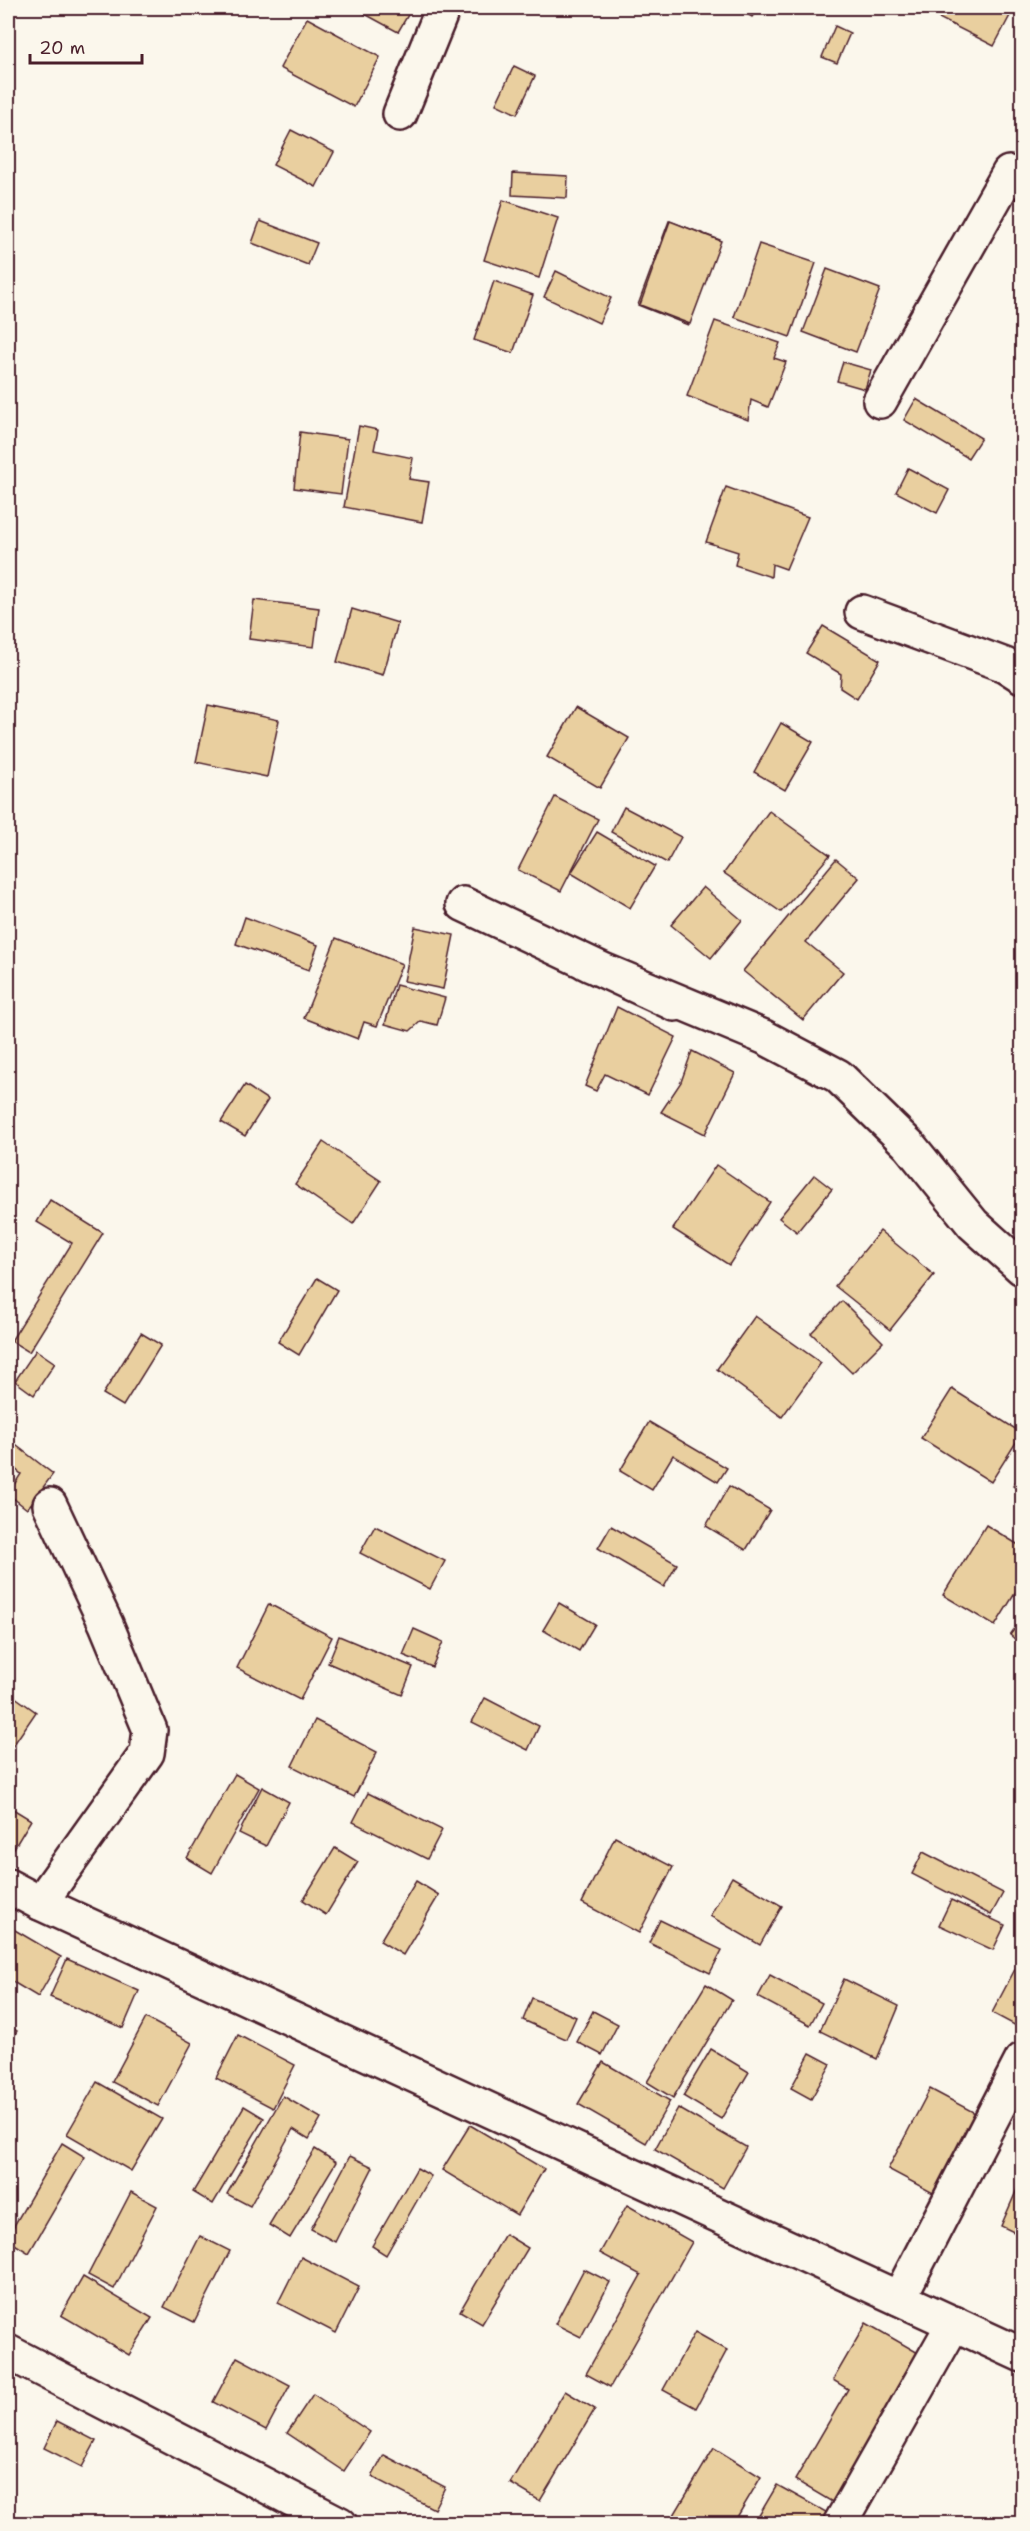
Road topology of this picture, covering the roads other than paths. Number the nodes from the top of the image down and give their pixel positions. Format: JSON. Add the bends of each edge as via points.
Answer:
{"nodes":[{"id":1,"x":443,"y":8,"type":"edge"},
{"id":2,"x":400,"y":114,"type":"dead end"},
{"id":3,"x":1023,"y":181,"type":"edge"},
{"id":4,"x":880,"y":401,"type":"dead end"},
{"id":5,"x":862,"y":612,"type":"dead end"},
{"id":6,"x":1023,"y":676,"type":"edge"},
{"id":7,"x":463,"y":904,"type":"dead end"},
{"id":8,"x":1023,"y":1268,"type":"edge"},
{"id":9,"x":50,"y":1505,"type":"dead end"},
{"id":10,"x":8,"y":1886,"type":"edge"},
{"id":11,"x":40,"y":1903,"type":"junction"},
{"id":12,"x":1023,"y":2060,"type":"edge"},
{"id":13,"x":899,"y":2298,"type":"junction"},
{"id":14,"x":954,"y":2323,"type":"junction"},
{"id":15,"x":8,"y":2352,"type":"edge"},
{"id":16,"x":1023,"y":2355,"type":"edge"},
{"id":17,"x":340,"y":2523,"type":"edge"},
{"id":18,"x":840,"y":2523,"type":"edge"}],
"edges":[{"from":1,"to":2,"type":"street"},
{"from":3,"to":4,"type":"street","via":[[1009,173]]},
{"from":5,"to":6,"type":"street","via":[[1005,665]]},
{"from":7,"to":8,"type":"street","via":[[591,965],[764,1037],[838,1076],[909,1145],[973,1224]]},
{"from":9,"to":11,"type":"street","via":[[150,1730],[147,1753]]},
{"from":10,"to":11,"type":"street"},
{"from":11,"to":13,"type":"street"},
{"from":12,"to":13,"type":"street"},
{"from":13,"to":14,"type":"street"},
{"from":14,"to":16,"type":"street"},
{"from":14,"to":18,"type":"street"},
{"from":15,"to":17,"type":"street"}]}
